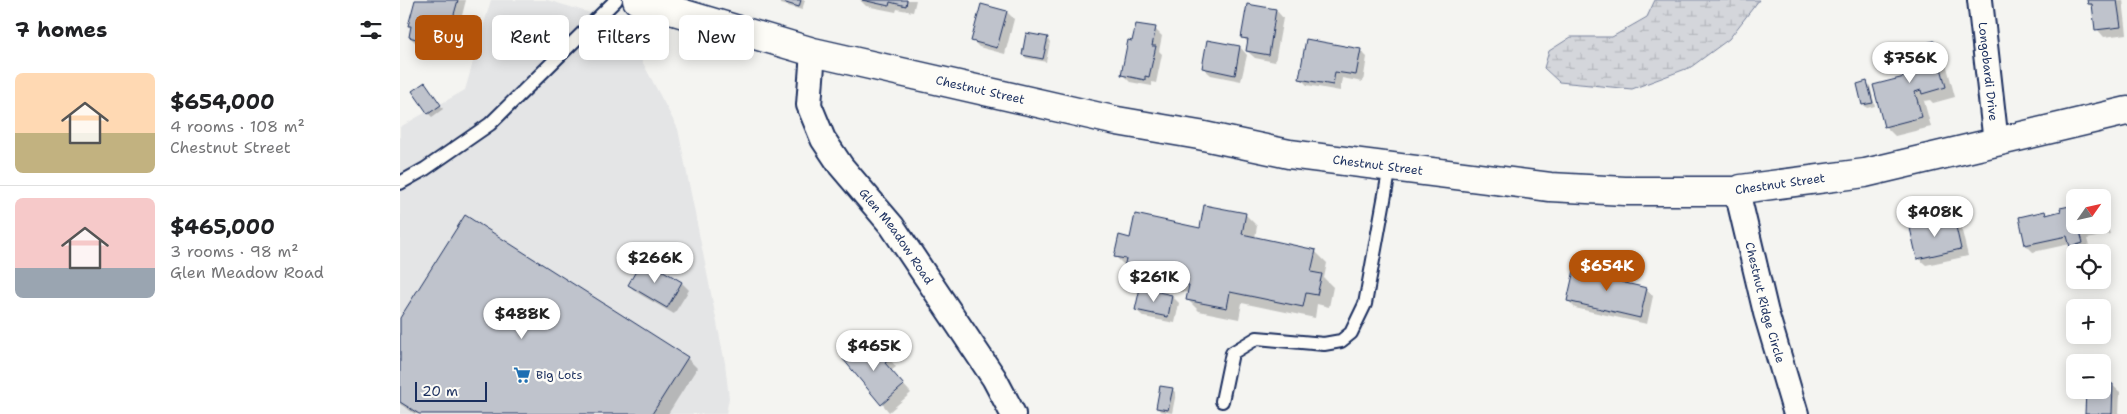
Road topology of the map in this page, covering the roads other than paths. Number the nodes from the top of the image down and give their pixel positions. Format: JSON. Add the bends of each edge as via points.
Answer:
{"nodes":[{"id":1,"x":616,"y":0,"type":"edge"},
{"id":2,"x":637,"y":0,"type":"edge"},
{"id":3,"x":1980,"y":0,"type":"edge"},
{"id":4,"x":813,"y":52,"type":"junction"},
{"id":5,"x":2127,"y":112,"type":"edge"},
{"id":6,"x":1996,"y":143,"type":"junction"},
{"id":7,"x":1390,"y":167,"type":"junction"},
{"id":8,"x":400,"y":183,"type":"edge"},
{"id":9,"x":1737,"y":191,"type":"junction"},
{"id":10,"x":1222,"y":401,"type":"dead end"},
{"id":11,"x":1013,"y":414,"type":"edge"},
{"id":12,"x":1796,"y":414,"type":"edge"}],
"edges":[{"from":1,"to":8,"type":"lane","via":[[490,124]]},
{"from":2,"to":4,"type":"main road","name":"Chestnut Street"},
{"from":3,"to":6,"type":"street","name":"Longobardi Drive"},
{"from":4,"to":7,"type":"main road","name":"Chestnut Street","via":[[1117,121],[1289,154]]},
{"from":4,"to":11,"type":"street","name":"Glen Meadow Road","via":[[809,104],[823,139],[841,166],[892,226],[994,378]]},
{"from":5,"to":6,"type":"main road","name":"Chestnut Street"},
{"from":6,"to":9,"type":"main road","name":"Chestnut Street","via":[[1865,173]]},
{"from":7,"to":9,"type":"main road","name":"Chestnut Street","via":[[1550,187]]},
{"from":7,"to":10,"type":"lane","via":[[1365,304],[1351,333],[1341,341],[1324,344],[1257,338],[1242,345],[1232,353]]},
{"from":9,"to":12,"type":"street","name":"Chestnut Ridge Circle","via":[[1766,313]]}]}
